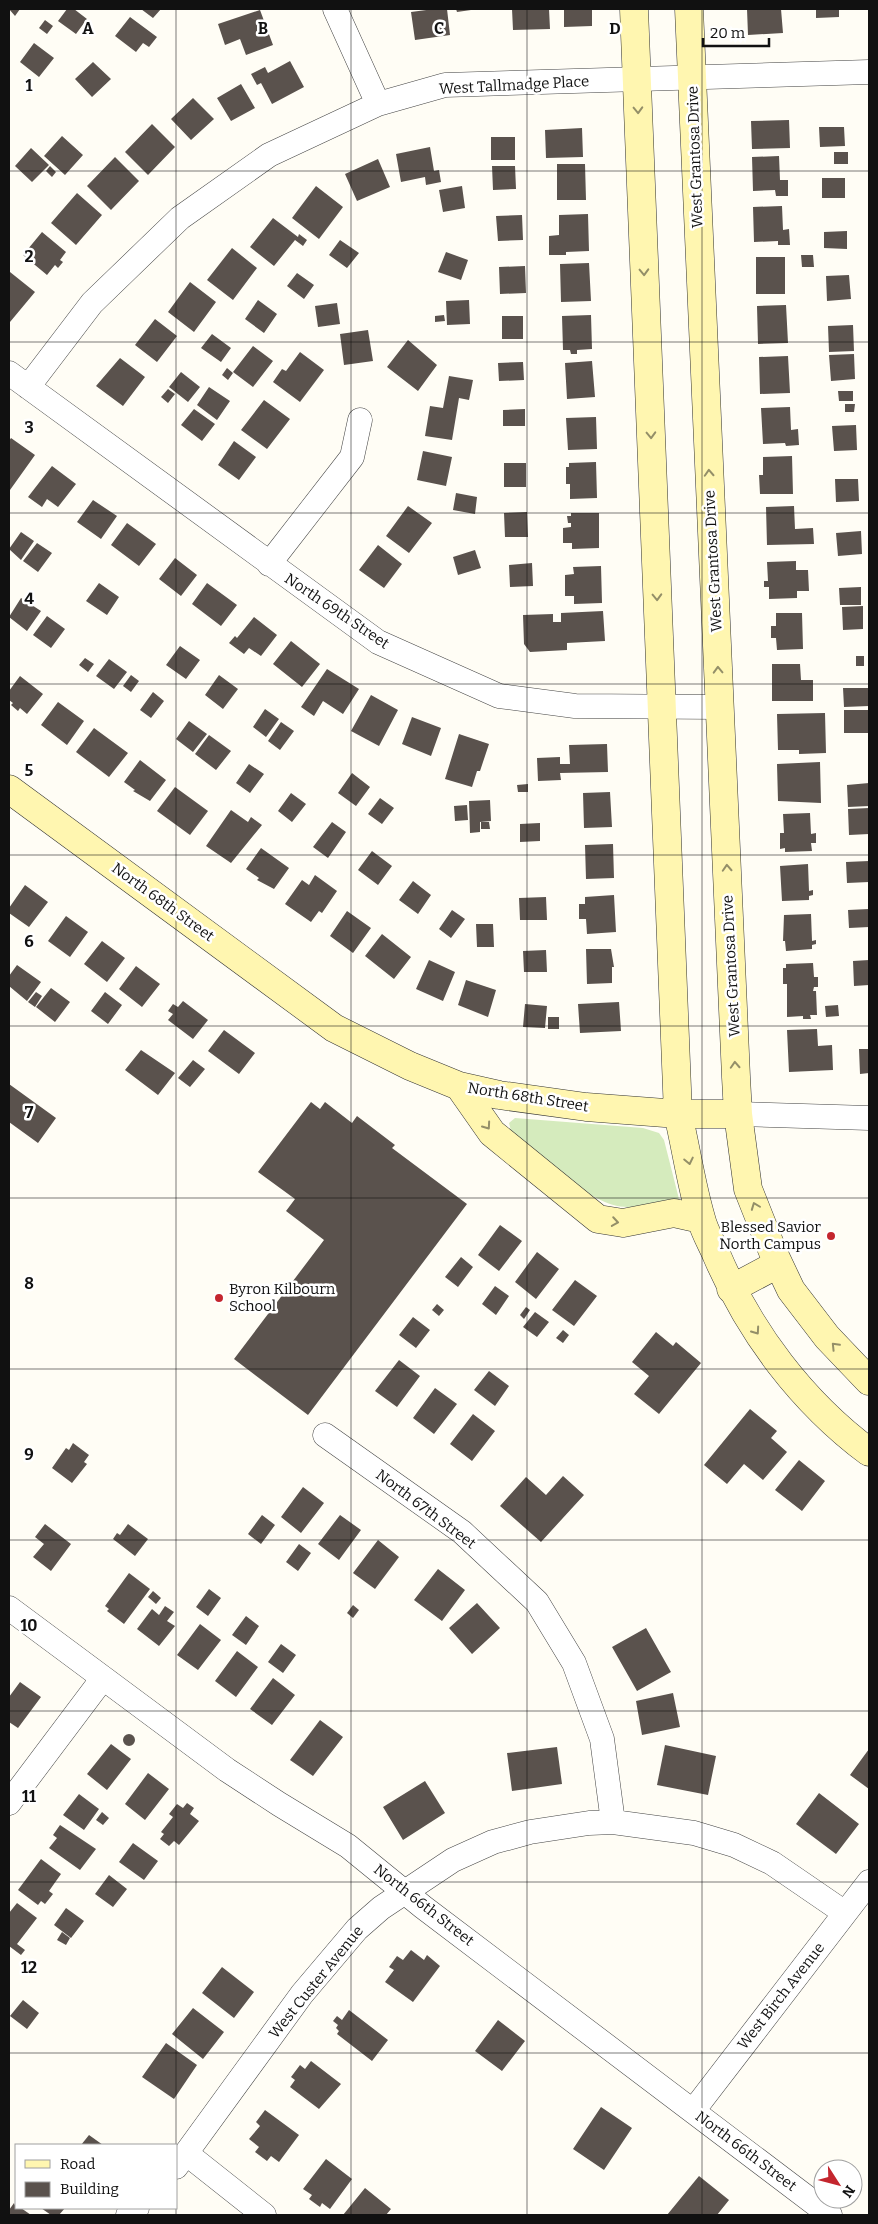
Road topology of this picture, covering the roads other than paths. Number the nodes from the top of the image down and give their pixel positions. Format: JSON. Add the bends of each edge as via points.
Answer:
{"nodes":[{"id":1,"x":335,"y":9,"type":"edge"},
{"id":2,"x":634,"y":9,"type":"edge"},
{"id":3,"x":689,"y":9,"type":"edge"},
{"id":4,"x":869,"y":72,"type":"edge"},
{"id":5,"x":692,"y":78,"type":"junction"},
{"id":6,"x":637,"y":80,"type":"junction"},
{"id":7,"x":378,"y":104,"type":"junction"},
{"id":8,"x":9,"y":373,"type":"edge"},
{"id":9,"x":28,"y":387,"type":"junction"},
{"id":10,"x":360,"y":420,"type":"dead end"},
{"id":11,"x":269,"y":564,"type":"junction"},
{"id":12,"x":662,"y":706,"type":"junction"},
{"id":13,"x":720,"y":706,"type":"junction"},
{"id":14,"x":9,"y":789,"type":"edge"},
{"id":15,"x":459,"y":1086,"type":"junction"},
{"id":16,"x":678,"y":1114,"type":"junction"},
{"id":17,"x":738,"y":1114,"type":"junction"},
{"id":18,"x":869,"y":1118,"type":"edge"},
{"id":19,"x":701,"y":1219,"type":"junction"},
{"id":20,"x":778,"y":1264,"type":"junction"},
{"id":21,"x":731,"y":1289,"type":"junction"},
{"id":22,"x":869,"y":1381,"type":"edge"},
{"id":23,"x":325,"y":1435,"type":"dead end"},
{"id":24,"x":869,"y":1452,"type":"edge"},
{"id":25,"x":9,"y":1608,"type":"edge"},
{"id":26,"x":103,"y":1678,"type":"junction"},
{"id":27,"x":9,"y":1803,"type":"edge"},
{"id":28,"x":613,"y":1822,"type":"junction"},
{"id":29,"x":869,"y":1882,"type":"edge"},
{"id":30,"x":405,"y":1891,"type":"junction"},
{"id":31,"x":845,"y":1913,"type":"junction"},
{"id":32,"x":693,"y":2111,"type":"junction"},
{"id":33,"x":182,"y":2160,"type":"edge"},
{"id":34,"x":264,"y":2215,"type":"edge"},
{"id":35,"x":830,"y":2215,"type":"edge"}],
"edges":[{"from":1,"to":7,"type":"street"},
{"from":2,"to":6,"type":"street"},
{"from":3,"to":5,"type":"street","name":"West Grantosa Drive"},
{"from":4,"to":5,"type":"street","name":"West Tallmadge Place"},
{"from":5,"to":6,"type":"street","name":"West Tallmadge Place"},
{"from":13,"to":5,"type":"street","name":"West Grantosa Drive","one_way":true},
{"from":6,"to":7,"type":"street","name":"West Tallmadge Place","via":[[445,85]]},
{"from":6,"to":12,"type":"street","one_way":true},
{"from":7,"to":9,"type":"street","name":"West Tallmadge Place","via":[[269,156],[180,218],[92,303]]},
{"from":8,"to":9,"type":"street","name":"North 69th Street"},
{"from":9,"to":11,"type":"street","name":"North 69th Street"},
{"from":10,"to":11,"type":"street","via":[[352,456]]},
{"from":11,"to":12,"type":"street","name":"North 69th Street","via":[[378,642],[499,696],[575,706]]},
{"from":12,"to":13,"type":"street","name":"North 69th Street"},
{"from":12,"to":16,"type":"street"},
{"from":17,"to":13,"type":"street","name":"West Grantosa Drive","one_way":true},
{"from":14,"to":15,"type":"street","name":"North 68th Street","via":[[334,1028]]},
{"from":15,"to":16,"type":"street","name":"North 68th Street","via":[[586,1107]]},
{"from":15,"to":19,"type":"street","one_way":true,"via":[[492,1133],[598,1219],[623,1223],[674,1214]]},
{"from":16,"to":17,"type":"street","name":"North 68th Street"},
{"from":16,"to":19,"type":"street","one_way":true},
{"from":17,"to":18,"type":"street"},
{"from":20,"to":17,"type":"street","one_way":true,"via":[[748,1188]]},
{"from":19,"to":21,"type":"street"},
{"from":20,"to":21,"type":"street"},
{"from":22,"to":20,"type":"street","one_way":true,"via":[[809,1314],[791,1290]]},
{"from":21,"to":24,"type":"street","one_way":true,"via":[[792,1380],[845,1434]]},
{"from":23,"to":28,"type":"street","name":"North 67th Street","via":[[462,1532],[536,1602],[574,1663],[602,1739]]},
{"from":25,"to":26,"type":"street","name":"North 66th Street"},
{"from":26,"to":27,"type":"street"},
{"from":26,"to":30,"type":"street","name":"North 66th Street","via":[[227,1770],[348,1846]]},
{"from":28,"to":30,"type":"street","name":"West Custer Avenue","via":[[530,1832],[493,1842],[453,1860]]},
{"from":28,"to":31,"type":"street","via":[[694,1833],[734,1845],[772,1863]]},
{"from":29,"to":31,"type":"street","name":"West Birch Avenue"},
{"from":30,"to":32,"type":"street","name":"North 66th Street"},
{"from":30,"to":33,"type":"street","name":"West Custer Avenue","via":[[357,1929],[334,1954]]},
{"from":31,"to":32,"type":"street","name":"West Birch Avenue"},
{"from":32,"to":35,"type":"street","name":"North 66th Street"},
{"from":33,"to":34,"type":"street"}]}
